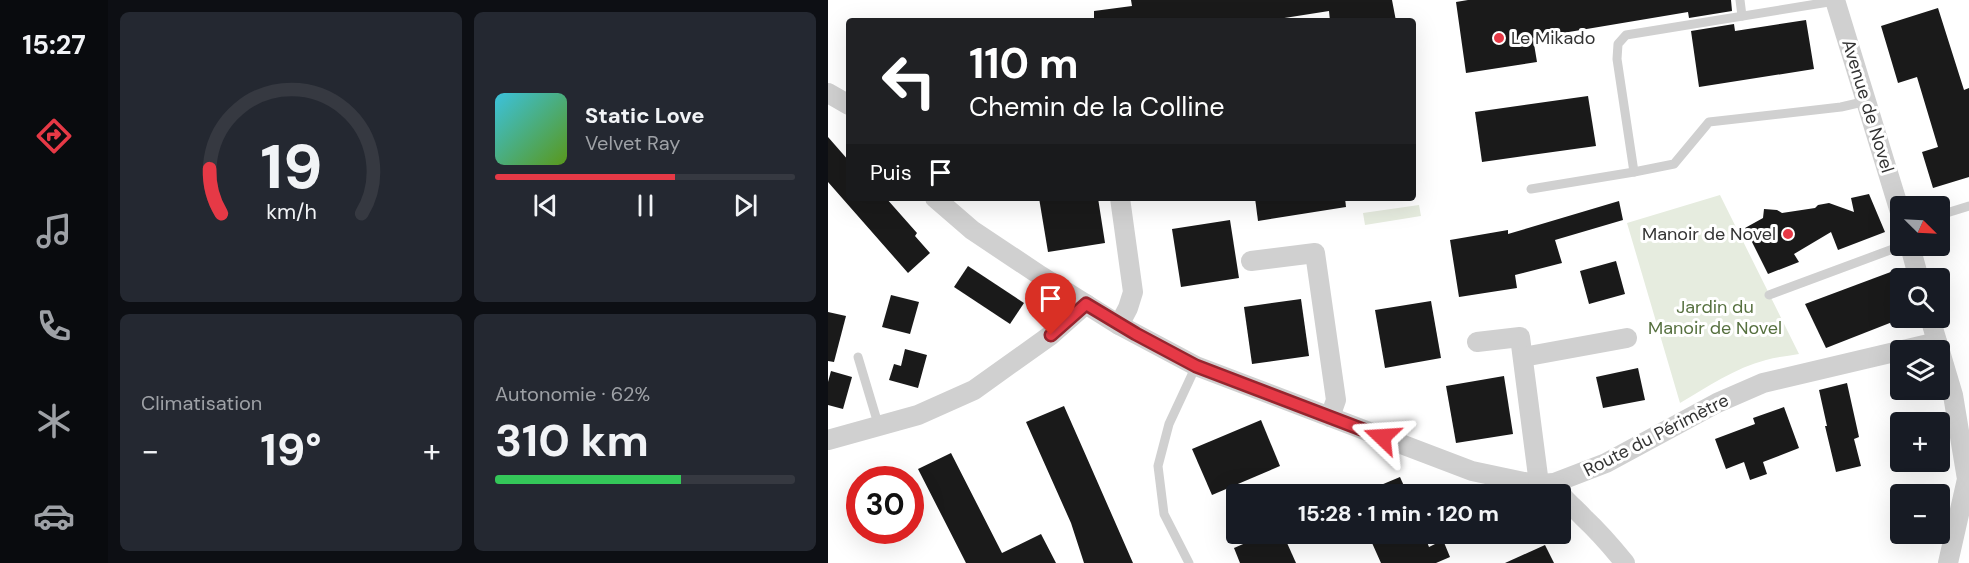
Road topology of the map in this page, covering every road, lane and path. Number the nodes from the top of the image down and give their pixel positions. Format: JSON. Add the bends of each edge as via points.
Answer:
{"nodes":[{"id":1,"x":1740,"y":0,"type":"edge"},
{"id":2,"x":1835,"y":0,"type":"edge"},
{"id":3,"x":1742,"y":16,"type":"junction"},
{"id":4,"x":828,"y":93,"type":"edge"},
{"id":5,"x":1867,"y":101,"type":"junction"},
{"id":6,"x":846,"y":103,"type":"edge"},
{"id":7,"x":1634,"y":172,"type":"junction"},
{"id":8,"x":1531,"y":189,"type":"dead end"},
{"id":9,"x":1895,"y":196,"type":"edge"},
{"id":10,"x":938,"y":201,"type":"edge"},
{"id":11,"x":1120,"y":201,"type":"edge"},
{"id":12,"x":1969,"y":206,"type":"edge"},
{"id":13,"x":1950,"y":212,"type":"edge"},
{"id":14,"x":1890,"y":250,"type":"edge"},
{"id":15,"x":1251,"y":261,"type":"dead end"},
{"id":16,"x":1769,"y":295,"type":"dead end"},
{"id":17,"x":1086,"y":304,"type":"junction"},
{"id":18,"x":1119,"y":324,"type":"junction"},
{"id":19,"x":1627,"y":338,"type":"dead end"},
{"id":20,"x":1477,"y":342,"type":"dead end"},
{"id":21,"x":1890,"y":353,"type":"edge"},
{"id":22,"x":858,"y":357,"type":"dead end"},
{"id":23,"x":1523,"y":357,"type":"junction"},
{"id":24,"x":1196,"y":366,"type":"junction"},
{"id":25,"x":1950,"y":385,"type":"edge"},
{"id":26,"x":1330,"y":417,"type":"junction"},
{"id":27,"x":879,"y":427,"type":"junction"},
{"id":28,"x":828,"y":440,"type":"edge"},
{"id":29,"x":1968,"y":480,"type":"edge"},
{"id":30,"x":1547,"y":483,"type":"junction"},
{"id":31,"x":1189,"y":563,"type":"edge"},
{"id":32,"x":1625,"y":563,"type":"edge"},
{"id":33,"x":1948,"y":563,"type":"edge"}],
"edges":[{"from":1,"to":3,"type":"lane"},
{"from":2,"to":3,"type":"lane"},
{"from":2,"to":5,"type":"street","name":"Avenue de Novel"},
{"from":3,"to":7,"type":"lane","via":[[1630,34],[1620,40],[1617,59]]},
{"from":4,"to":6,"type":"street"},
{"from":5,"to":7,"type":"lane","via":[[1709,122],[1674,164]]},
{"from":5,"to":9,"type":"street","name":"Avenue de Novel"},
{"from":7,"to":8,"type":"lane"},
{"from":10,"to":17,"type":"street","name":"Route du Périmètre","via":[[972,230]]},
{"from":11,"to":18,"type":"street","via":[[1133,292]]},
{"from":12,"to":13,"type":"lane"},
{"from":14,"to":16,"type":"lane"},
{"from":15,"to":26,"type":"street","via":[[1314,253],[1336,400]]},
{"from":17,"to":18,"type":"street","name":"Route du Périmètre"},
{"from":17,"to":27,"type":"street","via":[[1051,335],[974,390]]},
{"from":18,"to":24,"type":"street","name":"Route du Périmètre"},
{"from":19,"to":23,"type":"street"},
{"from":20,"to":23,"type":"street","via":[[1520,337]]},
{"from":21,"to":30,"type":"street","name":"Route du Périmètre","via":[[1762,383],[1606,463]]},
{"from":22,"to":27,"type":"lane"},
{"from":23,"to":30,"type":"street"},
{"from":24,"to":26,"type":"street","name":"Route du Périmètre"},
{"from":24,"to":31,"type":"lane","via":[[1169,424],[1158,466],[1164,514]]},
{"from":25,"to":29,"type":"street"},
{"from":26,"to":30,"type":"street","name":"Route du Périmètre","via":[[1472,471]]},
{"from":27,"to":28,"type":"street"},
{"from":29,"to":33,"type":"street"},
{"from":30,"to":32,"type":"street"}]}
